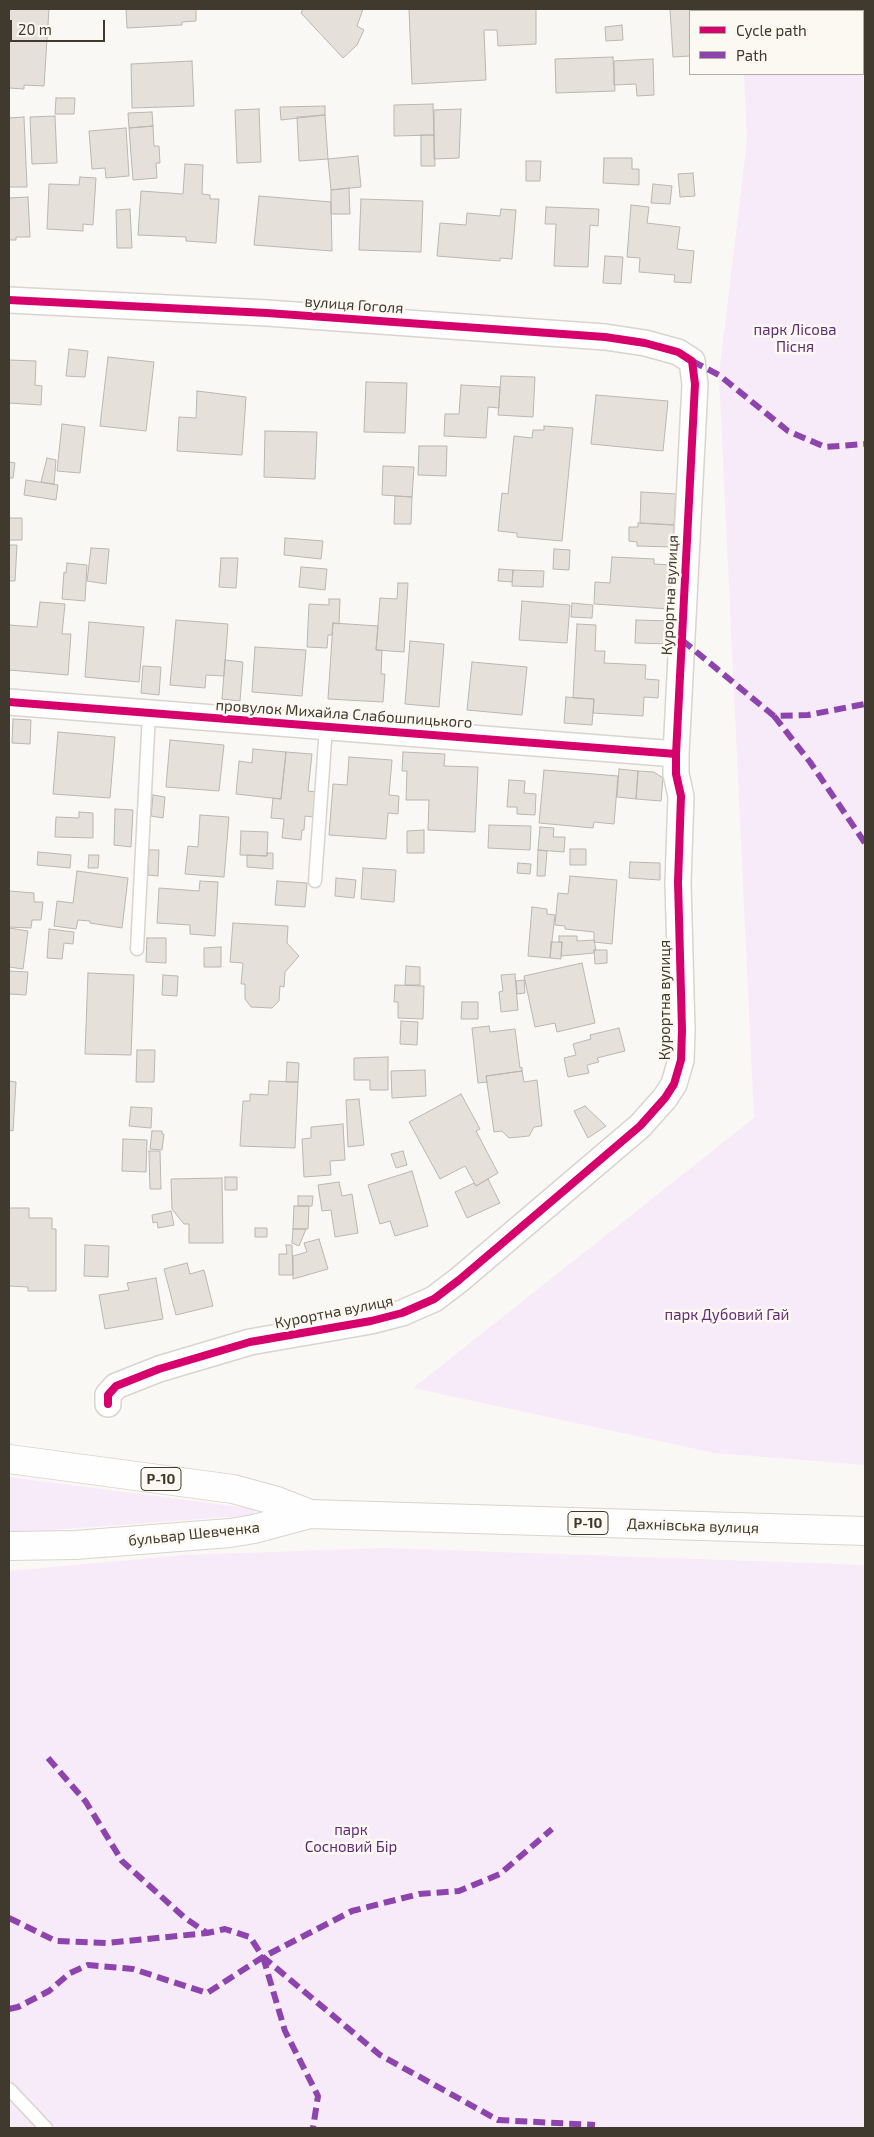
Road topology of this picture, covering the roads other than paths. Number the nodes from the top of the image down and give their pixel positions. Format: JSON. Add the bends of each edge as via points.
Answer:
{"nodes":[{"id":1,"x":9,"y":300,"type":"edge"},
{"id":2,"x":692,"y":361,"type":"joint"},
{"id":3,"x":9,"y":702,"type":"edge"},
{"id":4,"x":148,"y":713,"type":"junction"},
{"id":5,"x":326,"y":727,"type":"junction"},
{"id":6,"x":676,"y":754,"type":"junction"},
{"id":7,"x":315,"y":881,"type":"dead end"},
{"id":8,"x":136,"y":949,"type":"dead end"},
{"id":9,"x":108,"y":1404,"type":"dead end"},
{"id":10,"x":9,"y":1459,"type":"edge"},
{"id":11,"x":310,"y":1514,"type":"junction"},
{"id":12,"x":865,"y":1531,"type":"edge"},
{"id":13,"x":9,"y":1546,"type":"edge"},
{"id":14,"x":9,"y":2089,"type":"edge"},
{"id":15,"x":46,"y":2128,"type":"edge"}],
"edges":[{"from":1,"to":2,"type":"street","name":"вулиця Гоголя","via":[[560,333],[663,346]]},
{"from":2,"to":6,"type":"street","name":"Курортна вулиця","via":[[694,384]]},
{"from":3,"to":4,"type":"street","name":"провулок Михайла Слабошпицького"},
{"from":4,"to":5,"type":"street","name":"провулок Михайла Слабошпицького"},
{"from":4,"to":8,"type":"lane"},
{"from":5,"to":6,"type":"street","name":"провулок Михайла Слабошпицького"},
{"from":5,"to":7,"type":"lane"},
{"from":6,"to":9,"type":"street","name":"Курортна вулиця","via":[[681,796],[678,898],[682,1048],[674,1084],[654,1112],[434,1299],[402,1313],[371,1321],[250,1342],[159,1369],[116,1386],[108,1395]]},
{"from":10,"to":11,"type":"main road","name":"бульвар Шевченка","number":"Р-10","via":[[233,1489],[277,1500]]},
{"from":11,"to":12,"type":"main road","name":"Дахнівська вулиця","number":"Р-10"},
{"from":11,"to":13,"type":"main road","name":"бульвар Шевченка","number":"Р-10","via":[[230,1533],[75,1545]]},
{"from":14,"to":15,"type":"lane"}]}
